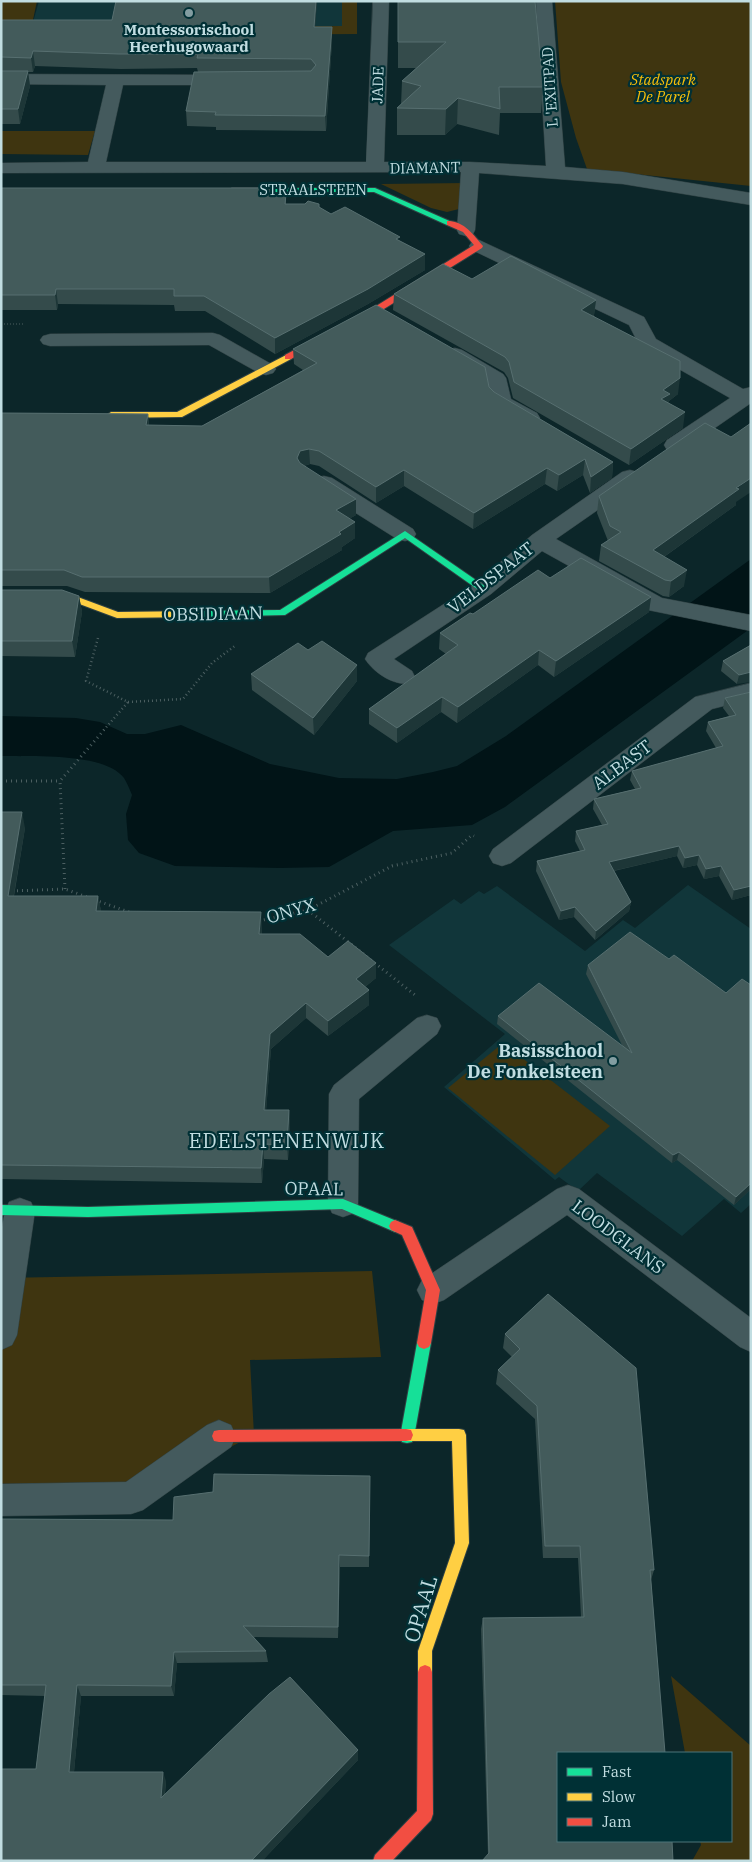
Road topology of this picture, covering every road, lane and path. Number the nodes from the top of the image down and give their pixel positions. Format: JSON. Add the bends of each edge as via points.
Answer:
{"nodes":[{"id":1,"x":381,"y":1,"type":"edge"},
{"id":2,"x":544,"y":1,"type":"edge"},
{"id":3,"x":1,"y":79,"type":"edge"},
{"id":4,"x":116,"y":79,"type":"junction"},
{"id":5,"x":245,"y":80,"type":"edge"},
{"id":6,"x":470,"y":167,"type":"junction"},
{"id":7,"x":1,"y":168,"type":"edge"},
{"id":8,"x":96,"y":168,"type":"junction"},
{"id":9,"x":375,"y":168,"type":"junction"},
{"id":10,"x":556,"y":172,"type":"junction"},
{"id":11,"x":228,"y":190,"type":"edge"},
{"id":12,"x":751,"y":199,"type":"edge"},
{"id":13,"x":466,"y":230,"type":"junction"},
{"id":14,"x":479,"y":246,"type":"junction"},
{"id":15,"x":50,"y":340,"type":"dead end"},
{"id":16,"x":436,"y":344,"type":"edge"},
{"id":17,"x":266,"y":369,"type":"junction"},
{"id":18,"x":747,"y":395,"type":"edge"},
{"id":19,"x":100,"y":415,"type":"edge"},
{"id":20,"x":544,"y":427,"type":"edge"},
{"id":21,"x":310,"y":474,"type":"edge"},
{"id":22,"x":405,"y":534,"type":"junction"},
{"id":23,"x":540,"y":540,"type":"junction"},
{"id":24,"x":483,"y":589,"type":"junction"},
{"id":25,"x":1,"y":596,"type":"edge"},
{"id":26,"x":282,"y":613,"type":"junction"},
{"id":27,"x":117,"y":615,"type":"junction"},
{"id":28,"x":751,"y":623,"type":"edge"},
{"id":29,"x":404,"y":677,"type":"dead end"},
{"id":30,"x":751,"y":692,"type":"edge"},
{"id":31,"x":128,"y":702,"type":"junction"},
{"id":32,"x":1,"y":781,"type":"edge"},
{"id":33,"x":60,"y":781,"type":"junction"},
{"id":34,"x":502,"y":856,"type":"joint"},
{"id":35,"x":65,"y":889,"type":"junction"},
{"id":36,"x":10,"y":891,"type":"edge"},
{"id":37,"x":308,"y":910,"type":"junction"},
{"id":38,"x":134,"y":914,"type":"edge"},
{"id":39,"x":256,"y":920,"type":"edge"},
{"id":40,"x":428,"y":1026,"type":"joint"},
{"id":41,"x":343,"y":1204,"type":"junction"},
{"id":42,"x":11,"y":1210,"type":"edge"},
{"id":43,"x":434,"y":1290,"type":"junction"},
{"id":44,"x":1,"y":1336,"type":"edge"},
{"id":45,"x":751,"y":1337,"type":"edge"},
{"id":46,"x":219,"y":1436,"type":"joint"},
{"id":47,"x":407,"y":1436,"type":"junction"},
{"id":48,"x":1,"y":1500,"type":"edge"},
{"id":49,"x":381,"y":1861,"type":"edge"}],
"edges":[{"from":1,"to":9,"type":"street","name":"JADE"},
{"from":2,"to":10,"type":"street","name":"L 'EXITPAD"},
{"from":3,"to":4,"type":"street"},
{"from":4,"to":5,"type":"street"},
{"from":4,"to":8,"type":"street"},
{"from":6,"to":9,"type":"street","name":"DIAMANT"},
{"from":6,"to":10,"type":"street","name":"DIAMANT"},
{"from":6,"to":13,"type":"street"},
{"from":7,"to":8,"type":"street","name":"DIAMANT"},
{"from":8,"to":9,"type":"street","name":"DIAMANT"},
{"from":10,"to":12,"type":"street","name":"DIAMANT","via":[[623,178]]},
{"from":11,"to":13,"type":"street","name":"STRAALSTEEN","via":[[375,190]]},
{"from":13,"to":14,"type":"street","name":"STRAALSTEEN"},
{"from":14,"to":17,"type":"street","via":[[385,315]]},
{"from":14,"to":18,"type":"street","name":"VELDSPAAT","via":[[637,321],[646,343]]},
{"from":15,"to":17,"type":"street","via":[[213,339]]},
{"from":16,"to":20,"type":"street","via":[[496,378],[502,402]]},
{"from":17,"to":19,"type":"street","via":[[179,415]]},
{"from":18,"to":23,"type":"street","name":"VELDSPAAT","via":[[638,466]]},
{"from":21,"to":22,"type":"street"},
{"from":22,"to":24,"type":"street"},
{"from":22,"to":26,"type":"street","name":"OBSIDIAAN"},
{"from":23,"to":24,"type":"street","name":"VELDSPAAT"},
{"from":23,"to":28,"type":"street","via":[[656,605]]},
{"from":24,"to":29,"type":"street","name":"VELDSPAAT","via":[[377,659]]},
{"from":25,"to":27,"type":"street","name":"OBSIDIAAN","via":[[67,596]]},
{"from":26,"to":27,"type":"street","name":"OBSIDIAAN"},
{"from":26,"to":31,"type":"path","via":[[284,624],[236,645],[212,663],[183,699]]},
{"from":27,"to":31,"type":"path","via":[[101,628],[86,681]]},
{"from":30,"to":34,"type":"street","name":"ALBAST","via":[[704,703]]},
{"from":31,"to":33,"type":"path"},
{"from":32,"to":33,"type":"path"},
{"from":33,"to":35,"type":"path"},
{"from":34,"to":37,"type":"path","name":"ONYX","via":[[472,835],[452,853],[392,866]]},
{"from":35,"to":36,"type":"path"},
{"from":35,"to":38,"type":"path"},
{"from":37,"to":39,"type":"path","name":"ONYX","via":[[265,921]]},
{"from":37,"to":40,"type":"path","via":[[439,1017]]},
{"from":40,"to":41,"type":"street","via":[[344,1094]]},
{"from":41,"to":42,"type":"street","name":"OPAAL","via":[[88,1212]]},
{"from":41,"to":43,"type":"street","name":"OPAAL","via":[[408,1231]]},
{"from":42,"to":44,"type":"street"},
{"from":43,"to":45,"type":"street","name":"LOODGLANS","via":[[568,1198]]},
{"from":43,"to":47,"type":"street"},
{"from":46,"to":47,"type":"street","name":"OPAAL"},
{"from":46,"to":48,"type":"street","via":[[131,1498]]},
{"from":47,"to":49,"type":"street","name":"OPAAL","via":[[459,1436],[462,1543],[425,1651],[425,1814]]}]}
